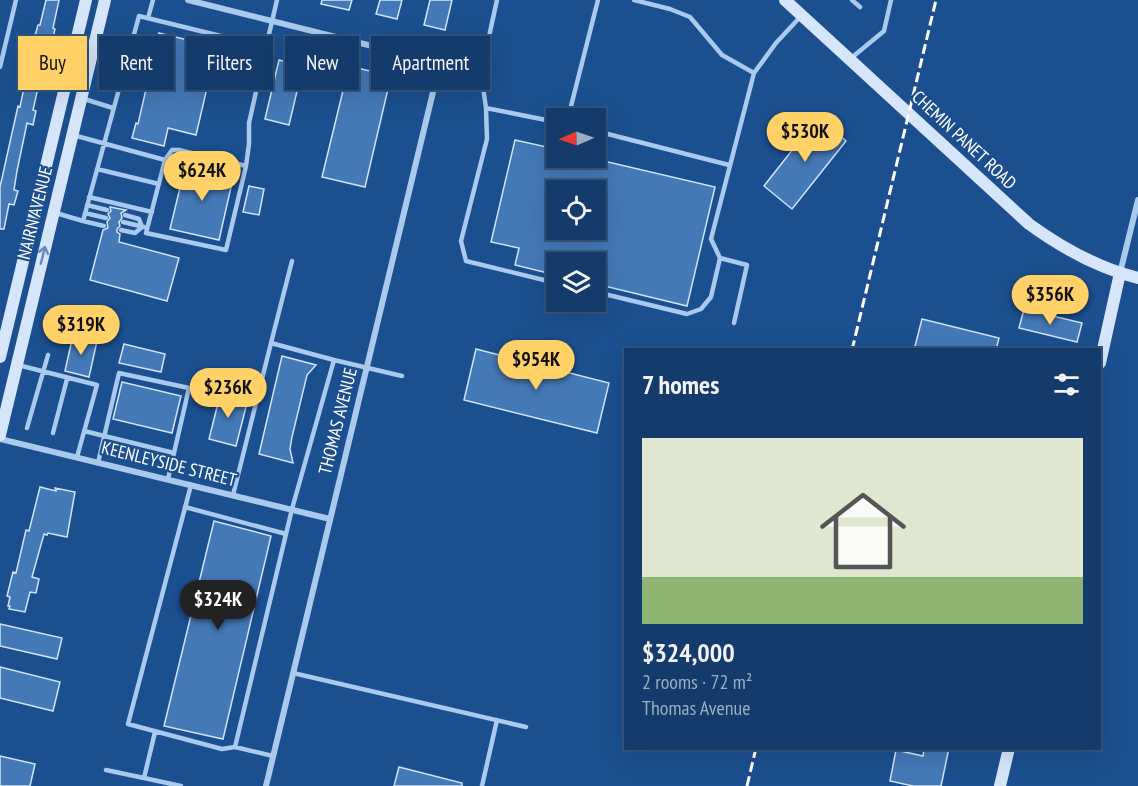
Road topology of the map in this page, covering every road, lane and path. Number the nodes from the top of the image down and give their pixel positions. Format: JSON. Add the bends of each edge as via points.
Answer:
{"nodes":[{"id":1,"x":16,"y":0,"type":"edge"},
{"id":2,"x":86,"y":0,"type":"edge"},
{"id":3,"x":105,"y":0,"type":"edge"},
{"id":4,"x":153,"y":0,"type":"edge"},
{"id":5,"x":188,"y":0,"type":"edge"},
{"id":6,"x":277,"y":0,"type":"edge"},
{"id":7,"x":496,"y":0,"type":"edge"},
{"id":8,"x":598,"y":0,"type":"edge"},
{"id":9,"x":633,"y":0,"type":"edge"},
{"id":10,"x":785,"y":0,"type":"edge"},
{"id":11,"x":852,"y":0,"type":"edge"},
{"id":12,"x":891,"y":0,"type":"edge"},
{"id":13,"x":197,"y":1,"type":"edge"},
{"id":14,"x":860,"y":7,"type":"dead end"},
{"id":15,"x":802,"y":15,"type":"junction"},
{"id":16,"x":148,"y":18,"type":"junction"},
{"id":17,"x":273,"y":20,"type":"junction"},
{"id":18,"x":0,"y":34,"type":"edge"},
{"id":19,"x":8,"y":35,"type":"junction"},
{"id":20,"x":224,"y":36,"type":"edge"},
{"id":21,"x":269,"y":36,"type":"edge"},
{"id":22,"x":489,"y":36,"type":"edge"},
{"id":23,"x":371,"y":45,"type":"edge"},
{"id":24,"x":850,"y":59,"type":"junction"},
{"id":25,"x":0,"y":67,"type":"edge"},
{"id":26,"x":754,"y":73,"type":"junction"},
{"id":27,"x":256,"y":90,"type":"edge"},
{"id":28,"x":434,"y":90,"type":"edge"},
{"id":29,"x":483,"y":90,"type":"edge"},
{"id":30,"x":81,"y":98,"type":"junction"},
{"id":31,"x":113,"y":108,"type":"junction"},
{"id":32,"x":486,"y":108,"type":"junction"},
{"id":33,"x":571,"y":108,"type":"edge"},
{"id":34,"x":546,"y":120,"type":"edge"},
{"id":35,"x":55,"y":131,"type":"junction"},
{"id":36,"x":606,"y":134,"type":"edge"},
{"id":37,"x":73,"y":135,"type":"junction"},
{"id":38,"x":104,"y":143,"type":"junction"},
{"id":39,"x":165,"y":160,"type":"junction"},
{"id":40,"x":729,"y":165,"type":"junction"},
{"id":41,"x":246,"y":166,"type":"junction"},
{"id":42,"x":97,"y":169,"type":"junction"},
{"id":43,"x":159,"y":184,"type":"junction"},
{"id":44,"x":89,"y":197,"type":"junction"},
{"id":45,"x":1138,"y":200,"type":"edge"},
{"id":46,"x":87,"y":205,"type":"junction"},
{"id":47,"x":107,"y":210,"type":"dead end"},
{"id":48,"x":152,"y":212,"type":"junction"},
{"id":49,"x":53,"y":213,"type":"junction"},
{"id":50,"x":85,"y":213,"type":"junction"},
{"id":51,"x":125,"y":215,"type":"dead end"},
{"id":52,"x":105,"y":218,"type":"dead end"},
{"id":53,"x":83,"y":221,"type":"junction"},
{"id":54,"x":123,"y":222,"type":"dead end"},
{"id":55,"x":104,"y":226,"type":"dead end"},
{"id":56,"x":145,"y":227,"type":"junction"},
{"id":57,"x":121,"y":230,"type":"dead end"},
{"id":58,"x":720,"y":258,"type":"junction"},
{"id":59,"x":292,"y":261,"type":"dead end"},
{"id":60,"x":1120,"y":273,"type":"junction"},
{"id":61,"x":20,"y":275,"type":"junction"},
{"id":62,"x":1138,"y":278,"type":"edge"},
{"id":63,"x":37,"y":280,"type":"junction"},
{"id":64,"x":546,"y":281,"type":"edge"},
{"id":65,"x":606,"y":294,"type":"edge"},
{"id":66,"x":734,"y":323,"type":"dead end"},
{"id":67,"x":271,"y":343,"type":"junction"},
{"id":68,"x":48,"y":355,"type":"dead end"},
{"id":69,"x":0,"y":357,"type":"edge"},
{"id":70,"x":1101,"y":358,"type":"edge"},
{"id":71,"x":334,"y":360,"type":"junction"},
{"id":72,"x":17,"y":364,"type":"junction"},
{"id":73,"x":367,"y":368,"type":"junction"},
{"id":74,"x":42,"y":372,"type":"junction"},
{"id":75,"x":402,"y":376,"type":"dead end"},
{"id":76,"x":67,"y":379,"type":"junction"},
{"id":77,"x":27,"y":428,"type":"dead end"},
{"id":78,"x":84,"y":431,"type":"junction"},
{"id":79,"x":53,"y":433,"type":"dead end"},
{"id":80,"x":105,"y":436,"type":"junction"},
{"id":81,"x":0,"y":437,"type":"edge"},
{"id":82,"x":174,"y":453,"type":"junction"},
{"id":83,"x":77,"y":457,"type":"junction"},
{"id":84,"x":98,"y":463,"type":"junction"},
{"id":85,"x":168,"y":479,"type":"junction"},
{"id":86,"x":191,"y":485,"type":"junction"},
{"id":87,"x":233,"y":495,"type":"junction"},
{"id":88,"x":185,"y":507,"type":"junction"},
{"id":89,"x":292,"y":509,"type":"junction"},
{"id":90,"x":330,"y":519,"type":"junction"},
{"id":91,"x":286,"y":534,"type":"junction"},
{"id":92,"x":293,"y":673,"type":"junction"},
{"id":93,"x":497,"y":720,"type":"junction"},
{"id":94,"x":526,"y":727,"type":"dead end"},
{"id":95,"x":155,"y":732,"type":"junction"},
{"id":96,"x":235,"y":747,"type":"junction"},
{"id":97,"x":1009,"y":750,"type":"edge"},
{"id":98,"x":273,"y":756,"type":"junction"},
{"id":99,"x":106,"y":770,"type":"dead end"},
{"id":100,"x":144,"y":778,"type":"junction"},
{"id":101,"x":181,"y":786,"type":"edge"},
{"id":102,"x":266,"y":786,"type":"edge"},
{"id":103,"x":482,"y":786,"type":"edge"},
{"id":104,"x":1000,"y":786,"type":"edge"}],
"edges":[{"from":1,"to":19,"type":"lane"},
{"from":2,"to":35,"type":"main road","name":"NAIRN AVENUE"},
{"from":3,"to":30,"type":"main road","name":"NAIRN AVENUE"},
{"from":4,"to":16,"type":"lane"},
{"from":5,"to":13,"type":"street"},
{"from":6,"to":17,"type":"lane"},
{"from":7,"to":22,"type":"lane"},
{"from":8,"to":33,"type":"lane"},
{"from":9,"to":26,"type":"lane","via":[[690,17],[722,55]]},
{"from":10,"to":15,"type":"main road","name":"CHEMIN PANET ROAD"},
{"from":11,"to":14,"type":"lane"},
{"from":12,"to":24,"type":"lane","via":[[884,31]]},
{"from":13,"to":17,"type":"street"},
{"from":15,"to":24,"type":"main road","name":"CHEMIN PANET ROAD"},
{"from":15,"to":26,"type":"lane"},
{"from":16,"to":20,"type":"lane"},
{"from":16,"to":31,"type":"lane","via":[[139,16]]},
{"from":17,"to":21,"type":"lane"},
{"from":17,"to":23,"type":"street"},
{"from":18,"to":19,"type":"lane"},
{"from":19,"to":25,"type":"lane"},
{"from":24,"to":60,"type":"main road","name":"CHEMIN PANET ROAD","via":[[1029,224],[1053,242]]},
{"from":26,"to":40,"type":"lane"},
{"from":27,"to":41,"type":"lane"},
{"from":28,"to":73,"type":"street","name":"THOMAS AVENUE"},
{"from":29,"to":32,"type":"lane"},
{"from":30,"to":31,"type":"lane"},
{"from":30,"to":37,"type":"main road","name":"NAIRN AVENUE"},
{"from":31,"to":38,"type":"lane"},
{"from":32,"to":34,"type":"lane"},
{"from":32,"to":64,"type":"lane","via":[[487,139],[461,241],[466,261]]},
{"from":35,"to":37,"type":"main road"},
{"from":35,"to":61,"type":"main road","name":"NAIRN AVENUE"},
{"from":36,"to":40,"type":"lane"},
{"from":37,"to":38,"type":"lane"},
{"from":37,"to":49,"type":"main road","name":"NAIRN AVENUE"},
{"from":38,"to":39,"type":"lane"},
{"from":38,"to":42,"type":"lane"},
{"from":39,"to":41,"type":"lane","via":[[172,150],[179,150]]},
{"from":39,"to":43,"type":"lane"},
{"from":40,"to":58,"type":"lane","via":[[711,239]]},
{"from":41,"to":56,"type":"lane","via":[[226,250],[147,233]]},
{"from":42,"to":43,"type":"lane"},
{"from":42,"to":44,"type":"lane"},
{"from":43,"to":48,"type":"lane"},
{"from":44,"to":46,"type":"lane"},
{"from":44,"to":48,"type":"lane"},
{"from":45,"to":60,"type":"street"},
{"from":46,"to":47,"type":"lane"},
{"from":46,"to":50,"type":"lane"},
{"from":48,"to":56,"type":"lane"},
{"from":49,"to":53,"type":"lane"},
{"from":63,"to":49,"type":"main road","name":"NAIRN AVENUE","one_way":true},
{"from":50,"to":52,"type":"lane"},
{"from":50,"to":53,"type":"lane"},
{"from":51,"to":56,"type":"lane","via":[[139,219]]},
{"from":53,"to":55,"type":"lane"},
{"from":54,"to":56,"type":"lane"},
{"from":56,"to":57,"type":"lane","via":[[135,233]]},
{"from":58,"to":65,"type":"lane","via":[[711,297],[701,309],[687,314]]},
{"from":58,"to":66,"type":"lane","via":[[747,265]]},
{"from":59,"to":67,"type":"lane"},
{"from":60,"to":62,"type":"main road","name":"CHEMIN PANET ROAD"},
{"from":60,"to":70,"type":"main road"},
{"from":61,"to":63,"type":"main road"},
{"from":61,"to":69,"type":"main road","name":"NAIRN AVENUE"},
{"from":63,"to":72,"type":"main road","name":"NAIRN AVENUE"},
{"from":67,"to":71,"type":"lane"},
{"from":67,"to":87,"type":"lane"},
{"from":68,"to":74,"type":"lane"},
{"from":71,"to":73,"type":"lane"},
{"from":71,"to":89,"type":"lane"},
{"from":72,"to":74,"type":"lane"},
{"from":72,"to":81,"type":"main road","name":"NAIRN AVENUE"},
{"from":73,"to":75,"type":"lane"},
{"from":73,"to":90,"type":"street","name":"THOMAS AVENUE"},
{"from":74,"to":76,"type":"lane"},
{"from":74,"to":77,"type":"lane"},
{"from":76,"to":78,"type":"lane","via":[[97,385]]},
{"from":76,"to":79,"type":"lane"},
{"from":78,"to":80,"type":"lane"},
{"from":78,"to":83,"type":"lane"},
{"from":80,"to":82,"type":"lane"},
{"from":80,"to":82,"type":"lane","via":[[119,373],[189,388]]},
{"from":80,"to":84,"type":"lane"},
{"from":81,"to":83,"type":"street","name":"KEENLEYSIDE STREET"},
{"from":82,"to":85,"type":"lane"},
{"from":83,"to":84,"type":"street","name":"KEENLEYSIDE STREET"},
{"from":84,"to":85,"type":"street","name":"KEENLEYSIDE STREET"},
{"from":85,"to":86,"type":"street","name":"KEENLEYSIDE STREET"},
{"from":86,"to":87,"type":"street","name":"KEENLEYSIDE STREET"},
{"from":86,"to":88,"type":"lane"},
{"from":87,"to":89,"type":"street","name":"KEENLEYSIDE STREET"},
{"from":88,"to":91,"type":"lane"},
{"from":88,"to":95,"type":"lane","via":[[128,724]]},
{"from":89,"to":90,"type":"street","name":"KEENLEYSIDE STREET"},
{"from":89,"to":91,"type":"lane"},
{"from":90,"to":92,"type":"street","name":"THOMAS AVENUE"},
{"from":91,"to":96,"type":"lane"},
{"from":92,"to":93,"type":"lane"},
{"from":92,"to":98,"type":"street","name":"THOMAS AVENUE"},
{"from":93,"to":94,"type":"lane"},
{"from":93,"to":103,"type":"lane"},
{"from":95,"to":96,"type":"lane","via":[[222,749]]},
{"from":95,"to":100,"type":"lane"},
{"from":96,"to":98,"type":"lane"},
{"from":97,"to":104,"type":"main road"},
{"from":98,"to":102,"type":"street","name":"THOMAS AVENUE"},
{"from":99,"to":100,"type":"lane"},
{"from":100,"to":101,"type":"lane"}]}
